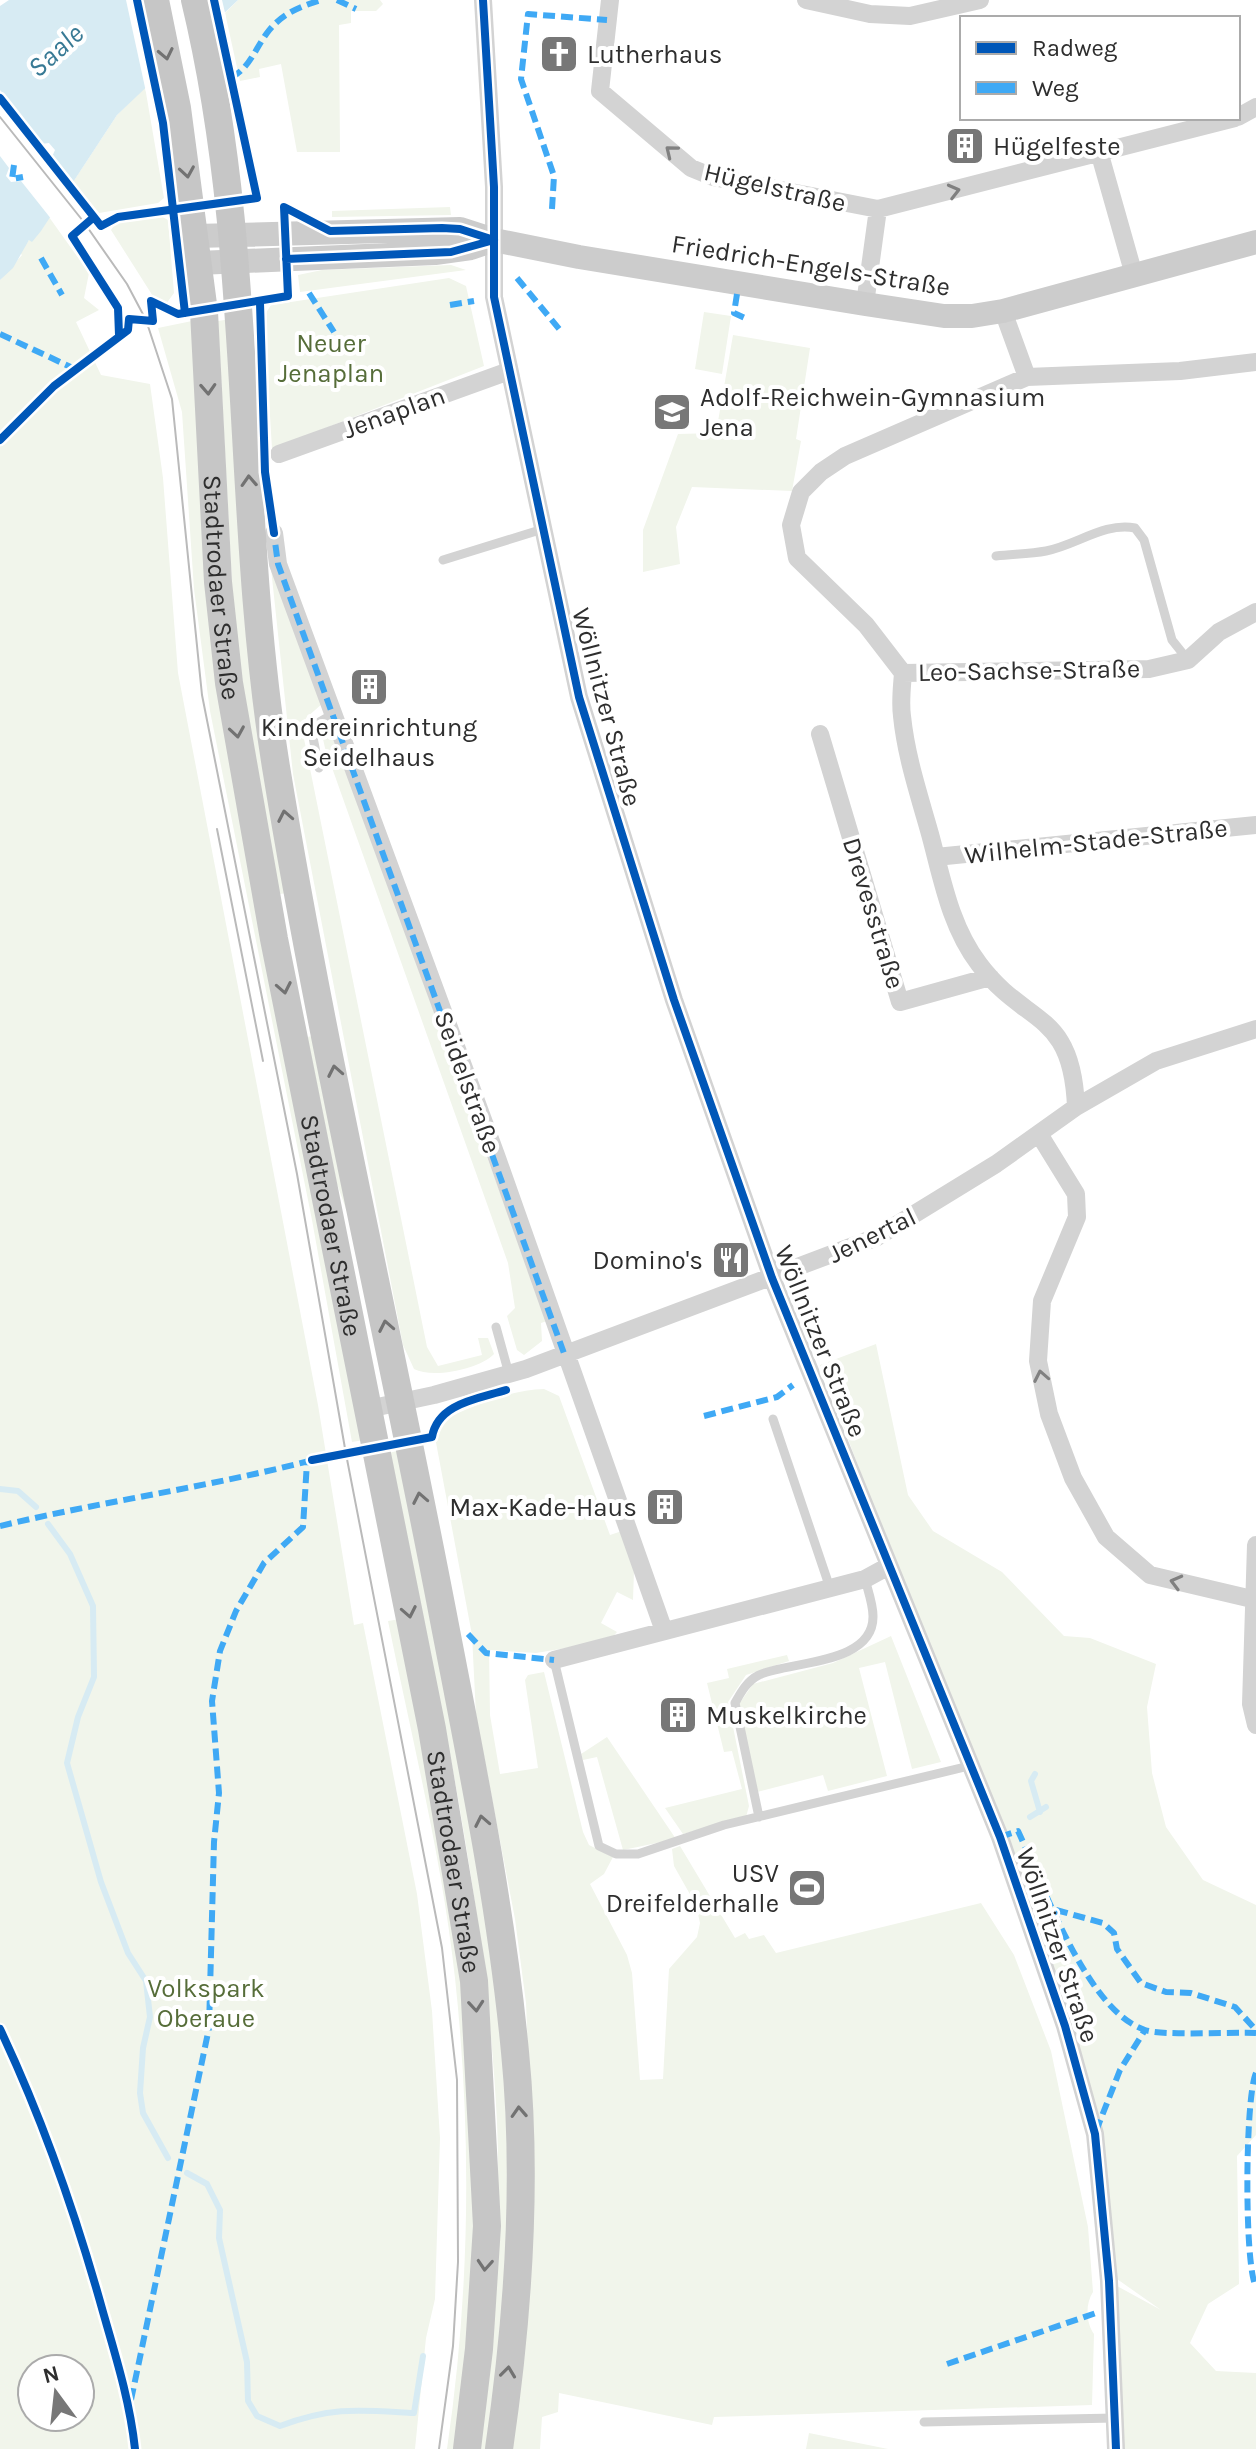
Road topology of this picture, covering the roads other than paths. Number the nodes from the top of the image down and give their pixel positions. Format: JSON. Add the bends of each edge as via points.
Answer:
{"nodes":[{"id":1,"x":155,"y":0,"type":"edge"},
{"id":2,"x":195,"y":0,"type":"edge"},
{"id":3,"x":483,"y":0,"type":"edge"},
{"id":4,"x":610,"y":0,"type":"edge"},
{"id":5,"x":806,"y":0,"type":"edge"},
{"id":6,"x":980,"y":0,"type":"edge"},
{"id":7,"x":871,"y":7,"type":"edge"},
{"id":8,"x":1230,"y":120,"type":"edge"},
{"id":9,"x":1100,"y":155,"type":"junction"},
{"id":10,"x":878,"y":209,"type":"junction"},
{"id":11,"x":494,"y":240,"type":"junction"},
{"id":12,"x":1256,"y":242,"type":"edge"},
{"id":13,"x":235,"y":248,"type":"junction"},
{"id":14,"x":197,"y":250,"type":"junction"},
{"id":15,"x":1134,"y":275,"type":"junction"},
{"id":16,"x":865,"y":304,"type":"junction"},
{"id":17,"x":1003,"y":311,"type":"junction"},
{"id":18,"x":1256,"y":362,"type":"edge"},
{"id":19,"x":509,"y":371,"type":"junction"},
{"id":20,"x":1027,"y":377,"type":"junction"},
{"id":21,"x":279,"y":454,"type":"dead end"},
{"id":22,"x":543,"y":529,"type":"junction"},
{"id":23,"x":274,"y":533,"type":"dead end"},
{"id":24,"x":996,"y":556,"type":"dead end"},
{"id":25,"x":443,"y":560,"type":"dead end"},
{"id":26,"x":1256,"y":612,"type":"edge"},
{"id":27,"x":1188,"y":660,"type":"junction"},
{"id":28,"x":903,"y":673,"type":"junction"},
{"id":29,"x":335,"y":713,"type":"junction"},
{"id":30,"x":820,"y":734,"type":"dead end"},
{"id":31,"x":319,"y":768,"type":"dead end"},
{"id":32,"x":1256,"y":825,"type":"edge"},
{"id":33,"x":936,"y":857,"type":"junction"},
{"id":34,"x":990,"y":977,"type":"junction"},
{"id":35,"x":1256,"y":1029,"type":"edge"},
{"id":36,"x":1076,"y":1107,"type":"junction"},
{"id":37,"x":1039,"y":1134,"type":"junction"},
{"id":38,"x":772,"y":1277,"type":"junction"},
{"id":39,"x":496,"y":1327,"type":"dead end"},
{"id":40,"x":565,"y":1356,"type":"junction"},
{"id":41,"x":509,"y":1375,"type":"junction"},
{"id":42,"x":402,"y":1402,"type":"junction"},
{"id":43,"x":368,"y":1409,"type":"junction"},
{"id":44,"x":773,"y":1419,"type":"dead end"},
{"id":45,"x":1256,"y":1545,"type":"edge"},
{"id":46,"x":887,"y":1567,"type":"junction"},
{"id":47,"x":865,"y":1579,"type":"junction"},
{"id":48,"x":830,"y":1588,"type":"junction"},
{"id":49,"x":1252,"y":1599,"type":"junction"},
{"id":50,"x":664,"y":1631,"type":"junction"},
{"id":51,"x":554,"y":1660,"type":"joint"},
{"id":52,"x":1256,"y":1725,"type":"edge"},
{"id":53,"x":969,"y":1766,"type":"junction"},
{"id":54,"x":759,"y":1817,"type":"junction"},
{"id":55,"x":1115,"y":2418,"type":"junction"},
{"id":56,"x":924,"y":2422,"type":"dead end"},
{"id":57,"x":467,"y":2449,"type":"edge"},
{"id":58,"x":499,"y":2449,"type":"edge"},
{"id":59,"x":1116,"y":2449,"type":"edge"}],
"edges":[{"from":1,"to":14,"type":"main road","name":"Stadtrodaer Straße","one_way":true},
{"from":2,"to":13,"type":"main road","name":"Stadtrodaer Straße"},
{"from":3,"to":11,"type":"street","name":"Wöllnitzer Straße"},
{"from":10,"to":4,"type":"street","name":"Hügelstraße","one_way":true,"via":[[713,177],[691,168],[600,91]]},
{"from":5,"to":7,"type":"street"},
{"from":6,"to":7,"type":"street","via":[[910,16]]},
{"from":8,"to":9,"type":"street","name":"Hügelstraße"},
{"from":10,"to":9,"type":"street","name":"Hügelstraße","one_way":true},
{"from":9,"to":15,"type":"street"},
{"from":10,"to":16,"type":"street","name":"Hügelstraße"},
{"from":11,"to":13,"type":"street","name":"Friedrich-Engels-Straße","via":[[443,253]]},
{"from":11,"to":16,"type":"street","name":"Friedrich-Engels-Straße"},
{"from":11,"to":19,"type":"street","name":"Wöllnitzer Straße","via":[[494,297]]},
{"from":12,"to":15,"type":"street","name":"Friedrich-Engels-Straße"},
{"from":13,"to":14,"type":"street","name":"Friedrich-Engels-Straße"},
{"from":42,"to":13,"type":"main road","name":"Stadtrodaer Straße","one_way":true,"via":[[275,759],[253,558]]},
{"from":14,"to":43,"type":"main road","name":"Stadtrodaer Straße","one_way":true,"via":[[229,683]]},
{"from":15,"to":17,"type":"street","name":"Friedrich-Engels-Straße"},
{"from":16,"to":17,"type":"street","name":"Friedrich-Engels-Straße","via":[[944,316]]},
{"from":17,"to":20,"type":"street"},
{"from":18,"to":20,"type":"street","via":[[1180,371]]},
{"from":19,"to":21,"type":"street","name":"Jenaplan"},
{"from":19,"to":22,"type":"street","name":"Wöllnitzer Straße"},
{"from":20,"to":28,"type":"street","name":"Leo-Sachse-Straße","via":[[845,456],[801,492],[791,525],[797,558],[866,625]]},
{"from":22,"to":25,"type":"lane"},
{"from":22,"to":38,"type":"street","name":"Wöllnitzer Straße","via":[[579,697],[622,842]]},
{"from":23,"to":29,"type":"street","name":"Seidelstraße","via":[[278,564]]},
{"from":24,"to":27,"type":"lane","via":[[1057,548],[1119,525],[1135,528],[1144,540],[1172,640]]},
{"from":26,"to":27,"type":"street","name":"Leo-Sachse-Straße","via":[[1219,632]]},
{"from":27,"to":28,"type":"street","name":"Leo-Sachse-Straße","via":[[1149,669]]},
{"from":28,"to":33,"type":"street","via":[[906,747]]},
{"from":29,"to":31,"type":"lane","via":[[311,727]]},
{"from":29,"to":40,"type":"street","name":"Seidelstraße"},
{"from":30,"to":34,"type":"street","name":"Drevesstraße","via":[[900,1002]]},
{"from":32,"to":33,"type":"street","name":"Wilhelm-Stade-Straße"},
{"from":33,"to":34,"type":"street","via":[[950,912]]},
{"from":34,"to":36,"type":"street","via":[[1047,1023],[1069,1052]]},
{"from":35,"to":36,"type":"street","name":"Jenertal","via":[[1156,1061]]},
{"from":36,"to":37,"type":"street","name":"Jenertal"},
{"from":37,"to":38,"type":"street","name":"Jenertal","via":[[877,1237]]},
{"from":49,"to":37,"type":"street","one_way":true,"via":[[1150,1575],[1106,1537],[1073,1478],[1049,1414],[1038,1361],[1042,1301],[1077,1217],[1076,1194]]},
{"from":38,"to":40,"type":"street","name":"Jenertal"},
{"from":38,"to":46,"type":"street","name":"Wöllnitzer Straße"},
{"from":39,"to":41,"type":"lane"},
{"from":40,"to":41,"type":"street","name":"Jenertal"},
{"from":40,"to":50,"type":"street","name":"Seidelstraße"},
{"from":41,"to":42,"type":"street","name":"Jenertal"},
{"from":42,"to":43,"type":"street","name":"Jenertal"},
{"from":58,"to":42,"type":"main road","name":"Stadtrodaer Straße","one_way":true,"via":[[520,2233],[516,2057],[497,1897]]},
{"from":43,"to":57,"type":"main road","name":"Stadtrodaer Straße","one_way":true,"via":[[455,1855],[474,1981],[487,2226]]},
{"from":44,"to":48,"type":"lane"},
{"from":45,"to":49,"type":"street"},
{"from":46,"to":47,"type":"street"},
{"from":46,"to":53,"type":"street","name":"Wöllnitzer Straße"},
{"from":47,"to":48,"type":"street"},
{"from":47,"to":54,"type":"lane","via":[[873,1618],[864,1641],[837,1657],[759,1675],[735,1703]]},
{"from":48,"to":50,"type":"street"},
{"from":49,"to":52,"type":"street","via":[[1251,1704]]},
{"from":50,"to":51,"type":"street"},
{"from":51,"to":54,"type":"lane","via":[[599,1846],[616,1854],[638,1854]]},
{"from":53,"to":54,"type":"lane"},
{"from":53,"to":55,"type":"street","name":"Wöllnitzer Straße","via":[[1000,1837],[1065,2026],[1095,2134]]},
{"from":55,"to":56,"type":"lane"},
{"from":55,"to":59,"type":"street","name":"Wöllnitzer Straße"}]}
